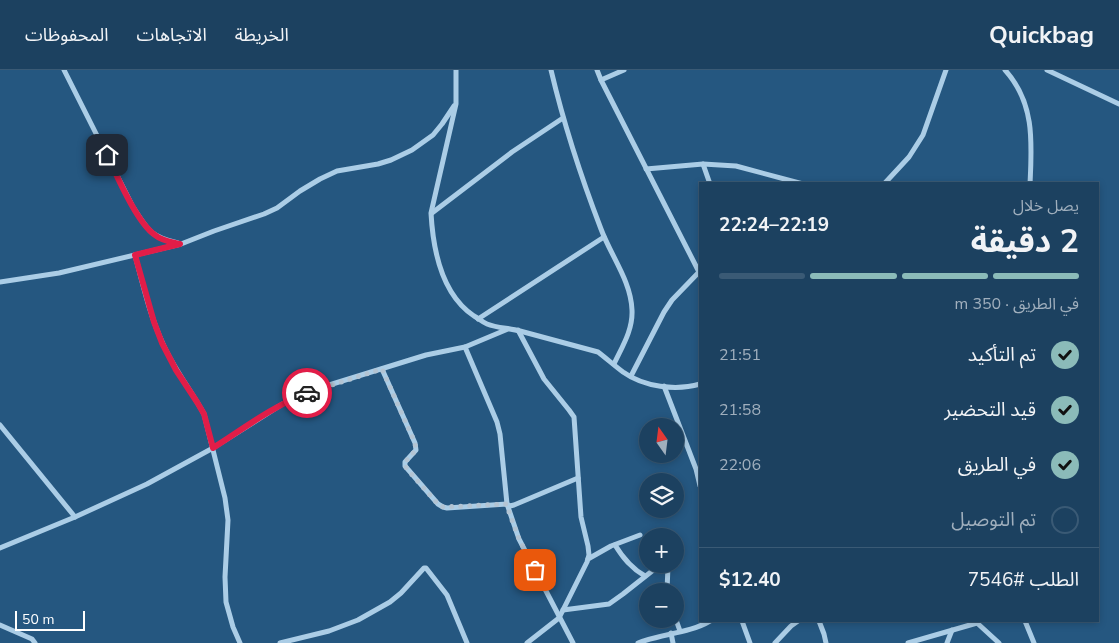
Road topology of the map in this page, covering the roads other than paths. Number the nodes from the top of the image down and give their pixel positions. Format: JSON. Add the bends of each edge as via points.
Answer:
{"nodes":[{"id":1,"x":64,"y":70,"type":"edge"},
{"id":2,"x":456,"y":70,"type":"edge"},
{"id":3,"x":551,"y":70,"type":"edge"},
{"id":4,"x":597,"y":70,"type":"edge"},
{"id":5,"x":624,"y":70,"type":"edge"},
{"id":6,"x":946,"y":70,"type":"edge"},
{"id":7,"x":1006,"y":70,"type":"edge"},
{"id":8,"x":1048,"y":70,"type":"edge"},
{"id":9,"x":601,"y":80,"type":"junction"},
{"id":10,"x":456,"y":104,"type":"junction"},
{"id":11,"x":1119,"y":104,"type":"edge"},
{"id":12,"x":563,"y":118,"type":"junction"},
{"id":13,"x":703,"y":164,"type":"junction"},
{"id":14,"x":646,"y":169,"type":"junction"},
{"id":15,"x":709,"y":182,"type":"edge"},
{"id":16,"x":796,"y":182,"type":"edge"},
{"id":17,"x":886,"y":182,"type":"edge"},
{"id":18,"x":1030,"y":182,"type":"edge"},
{"id":19,"x":431,"y":214,"type":"junction"},
{"id":20,"x":604,"y":237,"type":"junction"},
{"id":21,"x":180,"y":244,"type":"junction"},
{"id":22,"x":135,"y":255,"type":"junction"},
{"id":23,"x":699,"y":269,"type":"edge"},
{"id":24,"x":699,"y":272,"type":"edge"},
{"id":25,"x":0,"y":282,"type":"edge"},
{"id":26,"x":478,"y":318,"type":"junction"},
{"id":27,"x":508,"y":329,"type":"junction"},
{"id":28,"x":518,"y":330,"type":"junction"},
{"id":29,"x":465,"y":347,"type":"junction"},
{"id":30,"x":614,"y":364,"type":"junction"},
{"id":31,"x":382,"y":369,"type":"junction"},
{"id":32,"x":631,"y":376,"type":"junction"},
{"id":33,"x":699,"y":384,"type":"edge"},
{"id":34,"x":664,"y":386,"type":"junction"},
{"id":35,"x":0,"y":425,"type":"edge"},
{"id":36,"x":213,"y":448,"type":"junction"},
{"id":37,"x":578,"y":478,"type":"junction"},
{"id":38,"x":699,"y":482,"type":"edge"},
{"id":39,"x":506,"y":504,"type":"junction"},
{"id":40,"x":75,"y":517,"type":"junction"},
{"id":41,"x":639,"y":535,"type":"edge"},
{"id":42,"x":615,"y":545,"type":"junction"},
{"id":43,"x":0,"y":548,"type":"edge"},
{"id":44,"x":588,"y":558,"type":"junction"},
{"id":45,"x":649,"y":573,"type":"edge"},
{"id":46,"x":645,"y":576,"type":"junction"},
{"id":47,"x":563,"y":610,"type":"junction"},
{"id":48,"x":559,"y":618,"type":"junction"},
{"id":49,"x":708,"y":622,"type":"edge"},
{"id":50,"x":742,"y":622,"type":"edge"},
{"id":51,"x":797,"y":622,"type":"edge"},
{"id":52,"x":819,"y":622,"type":"edge"},
{"id":53,"x":977,"y":622,"type":"edge"},
{"id":54,"x":1025,"y":622,"type":"edge"},
{"id":55,"x":0,"y":625,"type":"edge"},
{"id":56,"x":679,"y":628,"type":"edge"},
{"id":57,"x":952,"y":630,"type":"junction"},
{"id":58,"x":680,"y":631,"type":"junction"},
{"id":59,"x":671,"y":633,"type":"junction"},
{"id":60,"x":35,"y":643,"type":"edge"},
{"id":61,"x":240,"y":643,"type":"edge"},
{"id":62,"x":280,"y":643,"type":"edge"},
{"id":63,"x":467,"y":643,"type":"edge"},
{"id":64,"x":526,"y":643,"type":"edge"},
{"id":65,"x":573,"y":643,"type":"edge"},
{"id":66,"x":638,"y":643,"type":"edge"},
{"id":67,"x":673,"y":643,"type":"edge"},
{"id":68,"x":750,"y":643,"type":"edge"},
{"id":69,"x":775,"y":643,"type":"edge"},
{"id":70,"x":826,"y":643,"type":"edge"},
{"id":71,"x":908,"y":643,"type":"edge"},
{"id":72,"x":947,"y":643,"type":"edge"},
{"id":73,"x":999,"y":643,"type":"edge"},
{"id":74,"x":1034,"y":643,"type":"edge"}],
"edges":[{"from":1,"to":21,"type":"street","via":[[144,225],[154,235]]},
{"from":2,"to":10,"type":"street"},
{"from":3,"to":12,"type":"street"},
{"from":4,"to":9,"type":"street"},
{"from":5,"to":9,"type":"street"},
{"from":6,"to":17,"type":"street","via":[[923,135],[909,157]]},
{"from":7,"to":18,"type":"street","via":[[1026,104],[1030,126]]},
{"from":8,"to":11,"type":"street"},
{"from":9,"to":14,"type":"street"},
{"from":10,"to":19,"type":"street"},
{"from":10,"to":21,"type":"street","via":[[433,135],[412,150],[378,164],[337,171],[320,178],[271,211]]},
{"from":12,"to":19,"type":"street"},
{"from":12,"to":20,"type":"street"},
{"from":13,"to":14,"type":"street"},
{"from":13,"to":15,"type":"street"},
{"from":13,"to":16,"type":"street","via":[[736,166]]},
{"from":14,"to":23,"type":"street"},
{"from":19,"to":26,"type":"street","via":[[435,248],[444,279],[465,310]]},
{"from":20,"to":26,"type":"street"},
{"from":20,"to":30,"type":"street","via":[[624,278],[632,311],[630,326]]},
{"from":21,"to":22,"type":"street"},
{"from":22,"to":25,"type":"street","via":[[58,273]]},
{"from":22,"to":36,"type":"street","via":[[162,343],[204,414]]},
{"from":24,"to":32,"type":"street","via":[[664,312]]},
{"from":26,"to":27,"type":"street"},
{"from":27,"to":28,"type":"street"},
{"from":27,"to":29,"type":"street"},
{"from":28,"to":30,"type":"street","via":[[598,352]]},
{"from":28,"to":37,"type":"street","via":[[544,379],[574,417]]},
{"from":29,"to":31,"type":"street"},
{"from":29,"to":39,"type":"street","via":[[497,422]]},
{"from":30,"to":32,"type":"street"},
{"from":31,"to":36,"type":"street","via":[[292,398]]},
{"from":31,"to":39,"type":"street","via":[[415,443],[416,450],[405,466],[438,504],[447,508]]},
{"from":32,"to":34,"type":"street"},
{"from":33,"to":34,"type":"street"},
{"from":34,"to":38,"type":"street"},
{"from":35,"to":40,"type":"street"},
{"from":36,"to":40,"type":"street","via":[[147,484]]},
{"from":36,"to":61,"type":"street","via":[[228,520],[226,602]]},
{"from":37,"to":39,"type":"street","via":[[514,505]]},
{"from":37,"to":44,"type":"street"},
{"from":39,"to":48,"type":"street","via":[[519,539]]},
{"from":40,"to":43,"type":"street"},
{"from":41,"to":42,"type":"street"},
{"from":42,"to":44,"type":"street"},
{"from":42,"to":46,"type":"street","via":[[624,560]]},
{"from":44,"to":47,"type":"street"},
{"from":45,"to":46,"type":"street"},
{"from":46,"to":47,"type":"street","via":[[609,604]]},
{"from":47,"to":48,"type":"street"},
{"from":48,"to":64,"type":"street"},
{"from":48,"to":65,"type":"street"},
{"from":49,"to":58,"type":"street"},
{"from":50,"to":68,"type":"street"},
{"from":51,"to":69,"type":"street"},
{"from":52,"to":70,"type":"street"},
{"from":53,"to":57,"type":"street"},
{"from":53,"to":73,"type":"street"},
{"from":54,"to":74,"type":"street"},
{"from":55,"to":60,"type":"street"},
{"from":56,"to":58,"type":"street"},
{"from":57,"to":71,"type":"street"},
{"from":57,"to":72,"type":"street"},
{"from":58,"to":59,"type":"street"},
{"from":59,"to":66,"type":"street"},
{"from":59,"to":67,"type":"street"},
{"from":62,"to":63,"type":"street","via":[[330,631],[358,620],[390,602],[424,568],[447,595]]}]}
